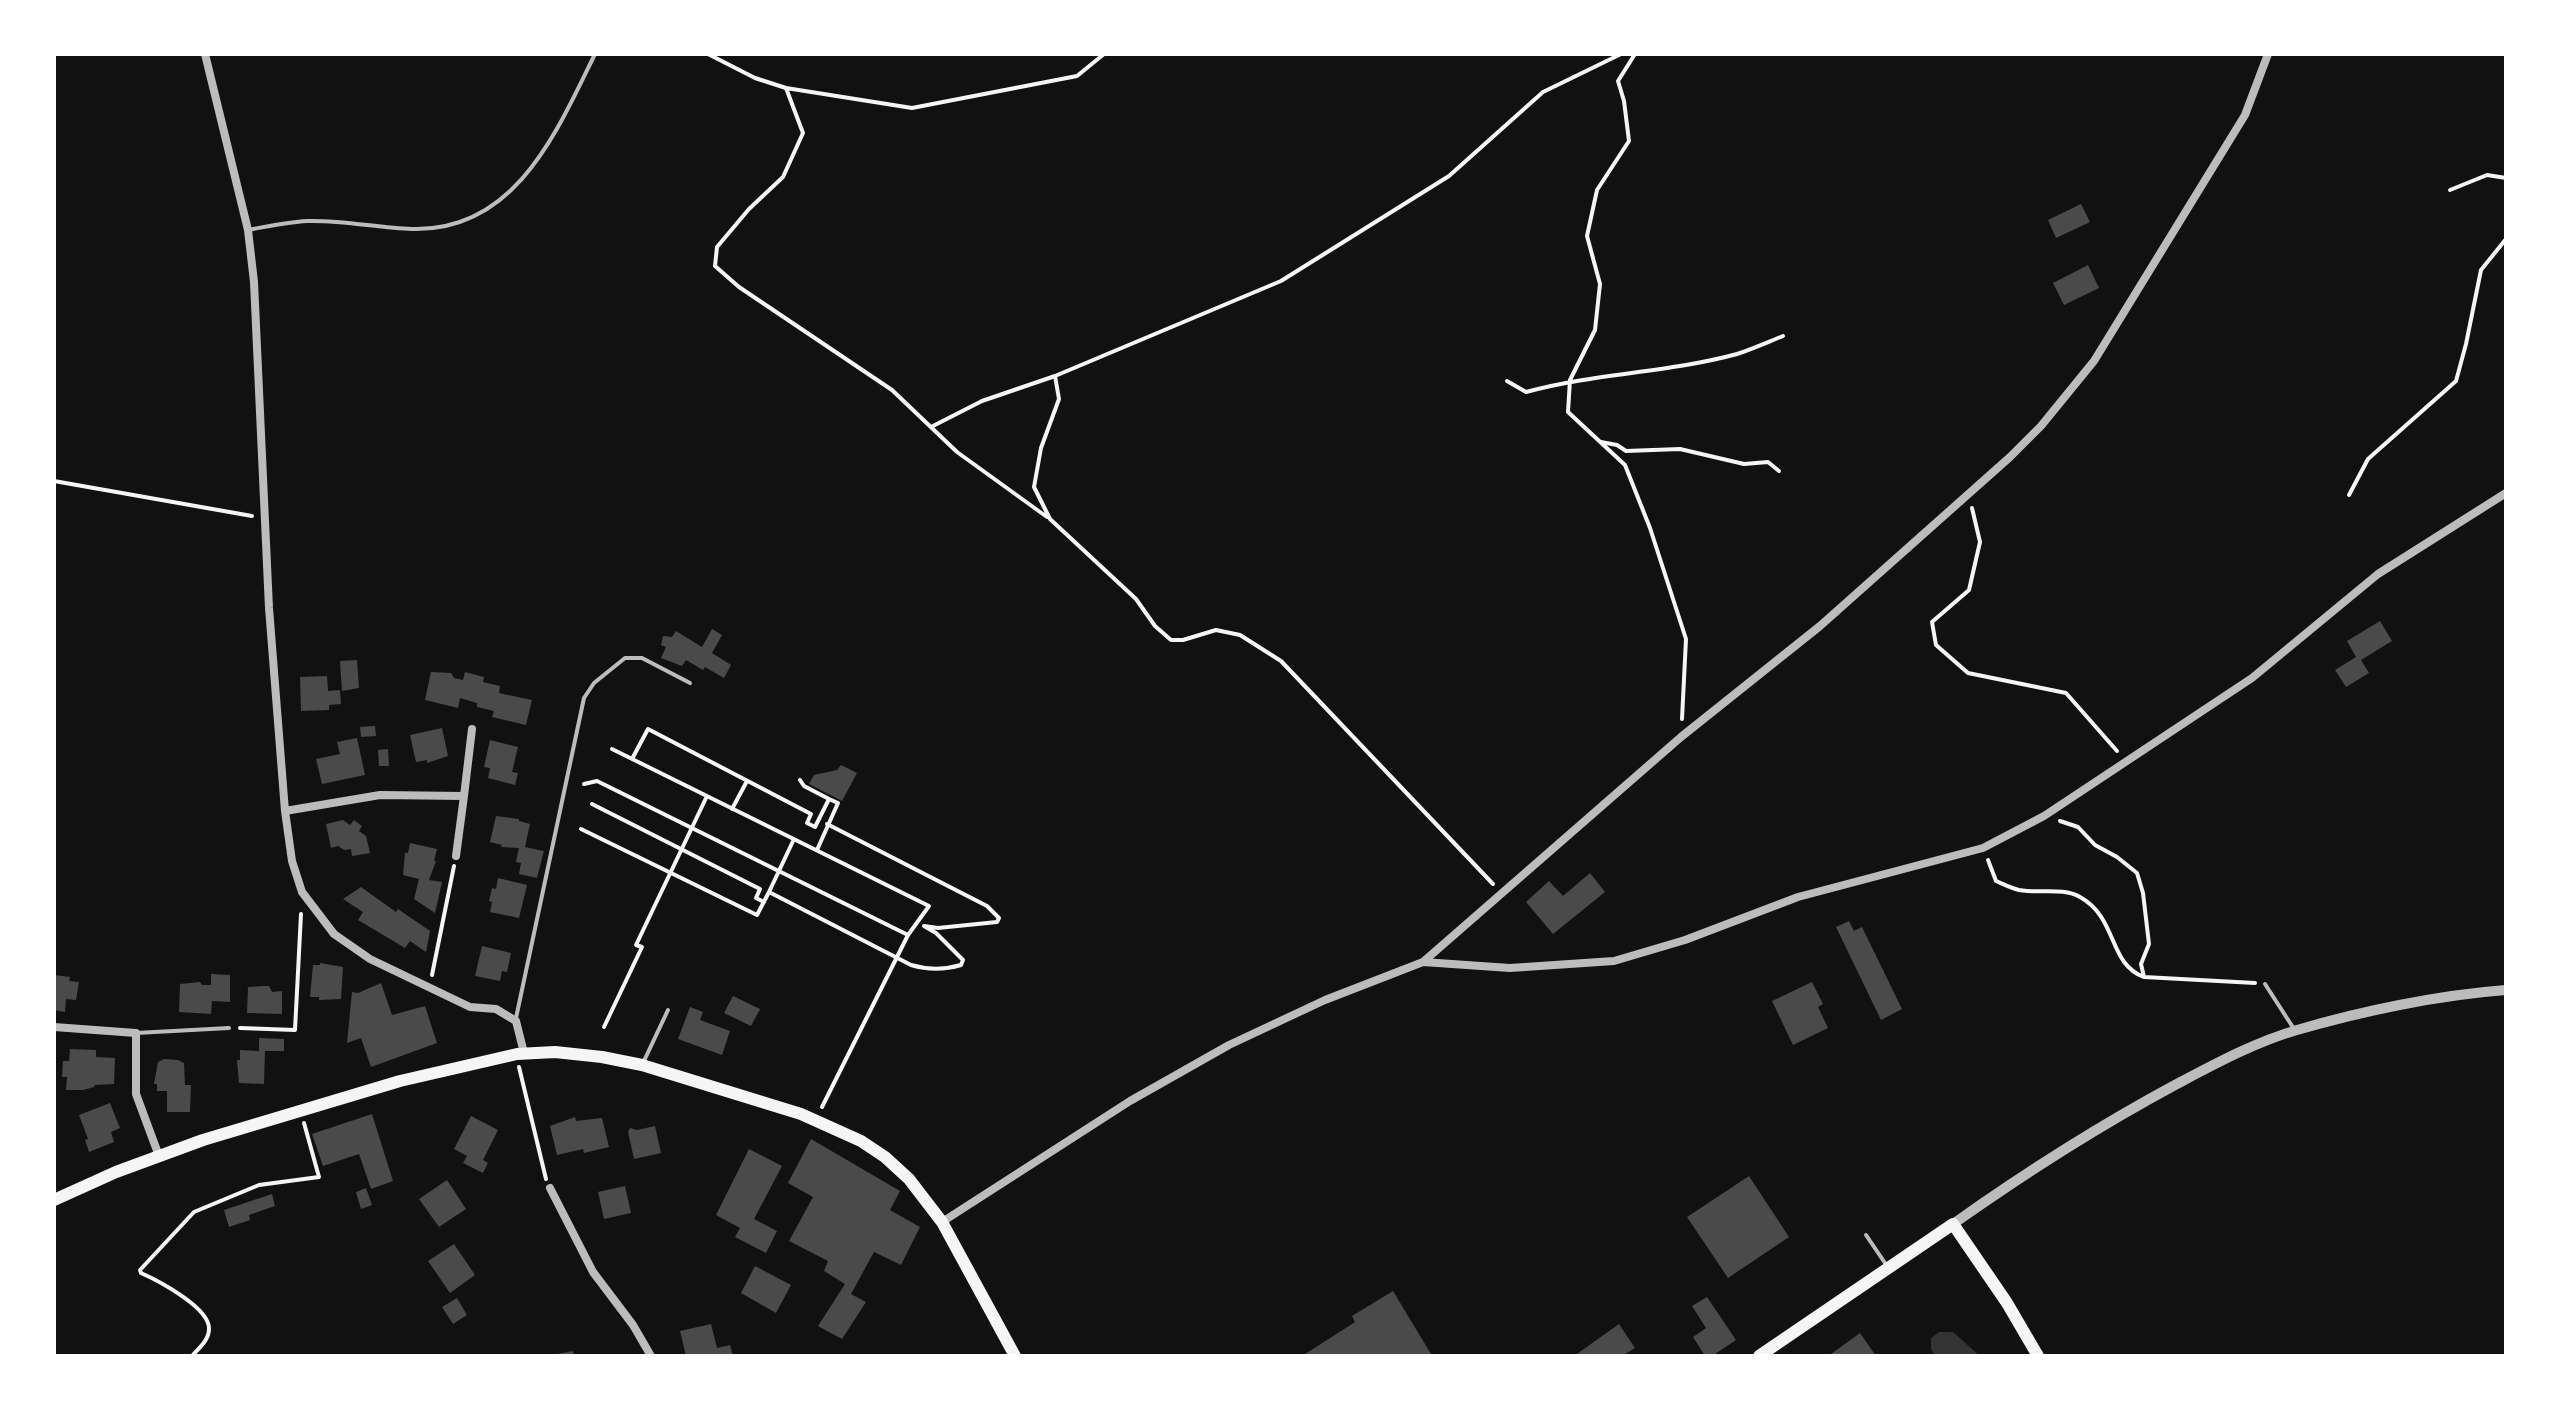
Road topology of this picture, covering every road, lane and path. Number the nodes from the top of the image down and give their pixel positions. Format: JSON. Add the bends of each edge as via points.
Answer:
{"nodes":[{"id":1,"x":205,"y":54,"type":"edge"},
{"id":2,"x":595,"y":54,"type":"edge"},
{"id":3,"x":708,"y":54,"type":"edge"},
{"id":4,"x":1104,"y":54,"type":"edge"},
{"id":5,"x":1621,"y":54,"type":"edge"},
{"id":6,"x":1635,"y":54,"type":"edge"},
{"id":7,"x":2268,"y":54,"type":"edge"},
{"id":8,"x":786,"y":88,"type":"junction"},
{"id":9,"x":2506,"y":178,"type":"edge"},
{"id":10,"x":2450,"y":190,"type":"dead end"},
{"id":11,"x":248,"y":230,"type":"junction"},
{"id":12,"x":2506,"y":239,"type":"edge"},
{"id":13,"x":1783,"y":336,"type":"dead end"},
{"id":14,"x":1055,"y":376,"type":"junction"},
{"id":15,"x":1570,"y":380,"type":"junction"},
{"id":16,"x":1507,"y":381,"type":"dead end"},
{"id":17,"x":931,"y":427,"type":"junction"},
{"id":18,"x":1599,"y":441,"type":"junction"},
{"id":19,"x":1779,"y":471,"type":"dead end"},
{"id":20,"x":54,"y":481,"type":"edge"},
{"id":21,"x":2506,"y":493,"type":"edge"},
{"id":22,"x":1969,"y":494,"type":"junction"},
{"id":23,"x":2349,"y":495,"type":"dead end"},
{"id":24,"x":265,"y":517,"type":"junction"},
{"id":25,"x":1050,"y":519,"type":"junction"},
{"id":26,"x":690,"y":683,"type":"dead end"},
{"id":27,"x":472,"y":729,"type":"dead end"},
{"id":28,"x":1681,"y":737,"type":"junction"},
{"id":29,"x":612,"y":749,"type":"dead end"},
{"id":30,"x":632,"y":759,"type":"junction"},
{"id":31,"x":2128,"y":761,"type":"junction"},
{"id":32,"x":800,"y":780,"type":"dead end"},
{"id":33,"x":747,"y":781,"type":"junction"},
{"id":34,"x":584,"y":784,"type":"dead end"},
{"id":35,"x":464,"y":796,"type":"junction"},
{"id":36,"x":707,"y":796,"type":"junction"},
{"id":37,"x":829,"y":799,"type":"junction"},
{"id":38,"x":592,"y":804,"type":"dead end"},
{"id":39,"x":732,"y":809,"type":"junction"},
{"id":40,"x":285,"y":811,"type":"junction"},
{"id":41,"x":2044,"y":816,"type":"junction"},
{"id":42,"x":827,"y":824,"type":"junction"},
{"id":43,"x":691,"y":828,"type":"junction"},
{"id":44,"x":581,"y":829,"type":"dead end"},
{"id":45,"x":794,"y":839,"type":"junction"},
{"id":46,"x":1983,"y":848,"type":"junction"},
{"id":47,"x":681,"y":849,"type":"junction"},
{"id":48,"x":817,"y":851,"type":"junction"},
{"id":49,"x":456,"y":856,"type":"joint"},
{"id":50,"x":778,"y":871,"type":"junction"},
{"id":51,"x":670,"y":873,"type":"junction"},
{"id":52,"x":302,"y":892,"type":"junction"},
{"id":53,"x":769,"y":892,"type":"junction"},
{"id":54,"x":1502,"y":893,"type":"junction"},
{"id":55,"x":764,"y":902,"type":"junction"},
{"id":56,"x":918,"y":922,"type":"junction"},
{"id":57,"x":924,"y":926,"type":"junction"},
{"id":58,"x":908,"y":935,"type":"junction"},
{"id":59,"x":898,"y":959,"type":"junction"},
{"id":60,"x":1423,"y":962,"type":"junction"},
{"id":61,"x":2144,"y":977,"type":"junction"},
{"id":62,"x":2265,"y":984,"type":"joint"},
{"id":63,"x":429,"y":989,"type":"junction"},
{"id":64,"x":2506,"y":990,"type":"edge"},
{"id":65,"x":668,"y":1010,"type":"dead end"},
{"id":66,"x":516,"y":1021,"type":"junction"},
{"id":67,"x":54,"y":1027,"type":"edge"},
{"id":68,"x":604,"y":1027,"type":"dead end"},
{"id":69,"x":229,"y":1028,"type":"joint"},
{"id":70,"x":2295,"y":1030,"type":"junction"},
{"id":71,"x":136,"y":1033,"type":"junction"},
{"id":72,"x":521,"y":1053,"type":"junction"},
{"id":73,"x":642,"y":1065,"type":"junction"},
{"id":74,"x":301,"y":1111,"type":"junction"},
{"id":75,"x":814,"y":1120,"type":"junction"},
{"id":76,"x":159,"y":1156,"type":"junction"},
{"id":77,"x":550,"y":1188,"type":"joint"},
{"id":78,"x":54,"y":1200,"type":"edge"},
{"id":79,"x":942,"y":1222,"type":"junction"},
{"id":80,"x":1953,"y":1224,"type":"junction"},
{"id":81,"x":1866,"y":1235,"type":"dead end"},
{"id":82,"x":1887,"y":1267,"type":"junction"},
{"id":83,"x":192,"y":1356,"type":"edge"},
{"id":84,"x":651,"y":1356,"type":"edge"},
{"id":85,"x":1015,"y":1356,"type":"edge"},
{"id":86,"x":1759,"y":1356,"type":"edge"},
{"id":87,"x":2038,"y":1356,"type":"edge"}],
"edges":[{"from":1,"to":11,"type":"street"},
{"from":2,"to":11,"type":"lane","via":[[531,171],[496,204],[473,217],[414,229],[311,221]]},
{"from":3,"to":8,"type":"path"},
{"from":4,"to":8,"type":"path","via":[[1077,76],[912,108]]},
{"from":5,"to":14,"type":"path","via":[[1543,92],[1449,176],[1281,281]]},
{"from":6,"to":15,"type":"path","via":[[1618,81],[1629,141],[1597,190],[1587,236],[1600,284],[1595,330]]},
{"from":7,"to":22,"type":"street","via":[[2245,115],[2217,165],[2094,361],[2041,426]]},
{"from":8,"to":17,"type":"path","via":[[803,133],[783,177],[717,247],[715,266],[892,390]]},
{"from":9,"to":10,"type":"path","via":[[2487,175]]},
{"from":11,"to":24,"type":"street"},
{"from":12,"to":23,"type":"path","via":[[2481,270],[2456,381],[2368,459]]},
{"from":13,"to":15,"type":"path","via":[[1696,363]]},
{"from":14,"to":17,"type":"path","via":[[982,401]]},
{"from":14,"to":25,"type":"path","via":[[1059,399],[1034,487]]},
{"from":15,"to":16,"type":"path","via":[[1526,392]]},
{"from":15,"to":18,"type":"path","via":[[1568,412]]},
{"from":17,"to":25,"type":"path"},
{"from":18,"to":19,"type":"path","via":[[1626,451],[1680,449],[1744,464],[1768,462]]},
{"from":18,"to":28,"type":"path","via":[[1625,465],[1686,639]]},
{"from":20,"to":24,"type":"path"},
{"from":21,"to":31,"type":"street","via":[[2378,574],[2252,678]]},
{"from":22,"to":28,"type":"street","via":[[1820,626]]},
{"from":22,"to":31,"type":"path","via":[[1980,542],[1969,590],[1932,622],[1936,645],[1968,673],[2066,693]]},
{"from":24,"to":40,"type":"street"},
{"from":25,"to":54,"type":"path","via":[[1136,599],[1171,640],[1216,630],[1240,635],[1281,661]]},
{"from":26,"to":66,"type":"lane","via":[[642,658],[625,658],[584,698]]},
{"from":27,"to":35,"type":"street"},
{"from":28,"to":54,"type":"street"},
{"from":29,"to":30,"type":"path"},
{"from":30,"to":33,"type":"path","via":[[648,729]]},
{"from":30,"to":36,"type":"path"},
{"from":31,"to":41,"type":"street"},
{"from":32,"to":37,"type":"path"},
{"from":33,"to":37,"type":"path","via":[[811,814],[807,823],[815,827]]},
{"from":33,"to":39,"type":"path"},
{"from":34,"to":43,"type":"path","via":[[597,781]]},
{"from":35,"to":40,"type":"street","via":[[380,795]]},
{"from":35,"to":49,"type":"street"},
{"from":36,"to":39,"type":"path"},
{"from":36,"to":43,"type":"path"},
{"from":37,"to":42,"type":"path","via":[[838,803]]},
{"from":38,"to":47,"type":"path"},
{"from":39,"to":45,"type":"path"},
{"from":40,"to":52,"type":"street"},
{"from":41,"to":46,"type":"street"},
{"from":41,"to":61,"type":"path","via":[[2078,827],[2137,873],[2149,944],[2141,964]]},
{"from":42,"to":48,"type":"path"},
{"from":42,"to":57,"type":"path","via":[[987,906],[999,918]]},
{"from":43,"to":47,"type":"path"},
{"from":43,"to":50,"type":"path"},
{"from":44,"to":51,"type":"path"},
{"from":45,"to":48,"type":"path"},
{"from":45,"to":50,"type":"path"},
{"from":46,"to":60,"type":"street","via":[[1798,897],[1614,961],[1510,968]]},
{"from":46,"to":61,"type":"path","via":[[1996,881],[2019,890],[2078,895],[2101,913],[2123,961]]},
{"from":47,"to":51,"type":"path"},
{"from":47,"to":55,"type":"path","via":[[760,889],[756,898]]},
{"from":48,"to":56,"type":"path","via":[[929,906]]},
{"from":49,"to":63,"type":"path"},
{"from":50,"to":53,"type":"path"},
{"from":50,"to":58,"type":"path"},
{"from":51,"to":55,"type":"path","via":[[757,915]]},
{"from":51,"to":68,"type":"path"},
{"from":52,"to":63,"type":"street","via":[[334,934]]},
{"from":52,"to":69,"type":"path","via":[[295,1030]]},
{"from":53,"to":55,"type":"path"},
{"from":53,"to":59,"type":"path"},
{"from":54,"to":60,"type":"street"},
{"from":56,"to":57,"type":"path"},
{"from":56,"to":58,"type":"path"},
{"from":57,"to":59,"type":"path","via":[[963,960],[961,965],[923,969]]},
{"from":58,"to":59,"type":"path"},
{"from":59,"to":75,"type":"path"},
{"from":60,"to":79,"type":"street","via":[[1229,1045],[1130,1101]]},
{"from":61,"to":62,"type":"path"},
{"from":62,"to":70,"type":"lane"},
{"from":63,"to":66,"type":"street","via":[[470,1007],[496,1009]]},
{"from":64,"to":70,"type":"street","via":[[2465,993]]},
{"from":65,"to":73,"type":"lane"},
{"from":66,"to":72,"type":"street"},
{"from":67,"to":71,"type":"street"},
{"from":69,"to":71,"type":"lane"},
{"from":70,"to":80,"type":"street","via":[[2211,1066],[2097,1127]]},
{"from":71,"to":76,"type":"street","via":[[136,1094]]},
{"from":72,"to":73,"type":"main road","via":[[555,1052]]},
{"from":72,"to":74,"type":"main road"},
{"from":72,"to":77,"type":"path"},
{"from":73,"to":75,"type":"main road"},
{"from":74,"to":76,"type":"main road"},
{"from":74,"to":83,"type":"path","via":[[319,1177],[259,1185],[194,1212],[140,1270],[169,1286],[206,1318],[207,1339]]},
{"from":75,"to":79,"type":"main road","via":[[885,1157]]},
{"from":76,"to":78,"type":"main road"},
{"from":77,"to":84,"type":"street","via":[[593,1272]]},
{"from":79,"to":85,"type":"main road"},
{"from":80,"to":82,"type":"main road"},
{"from":80,"to":87,"type":"main road"},
{"from":81,"to":82,"type":"lane"},
{"from":82,"to":86,"type":"main road"}]}
